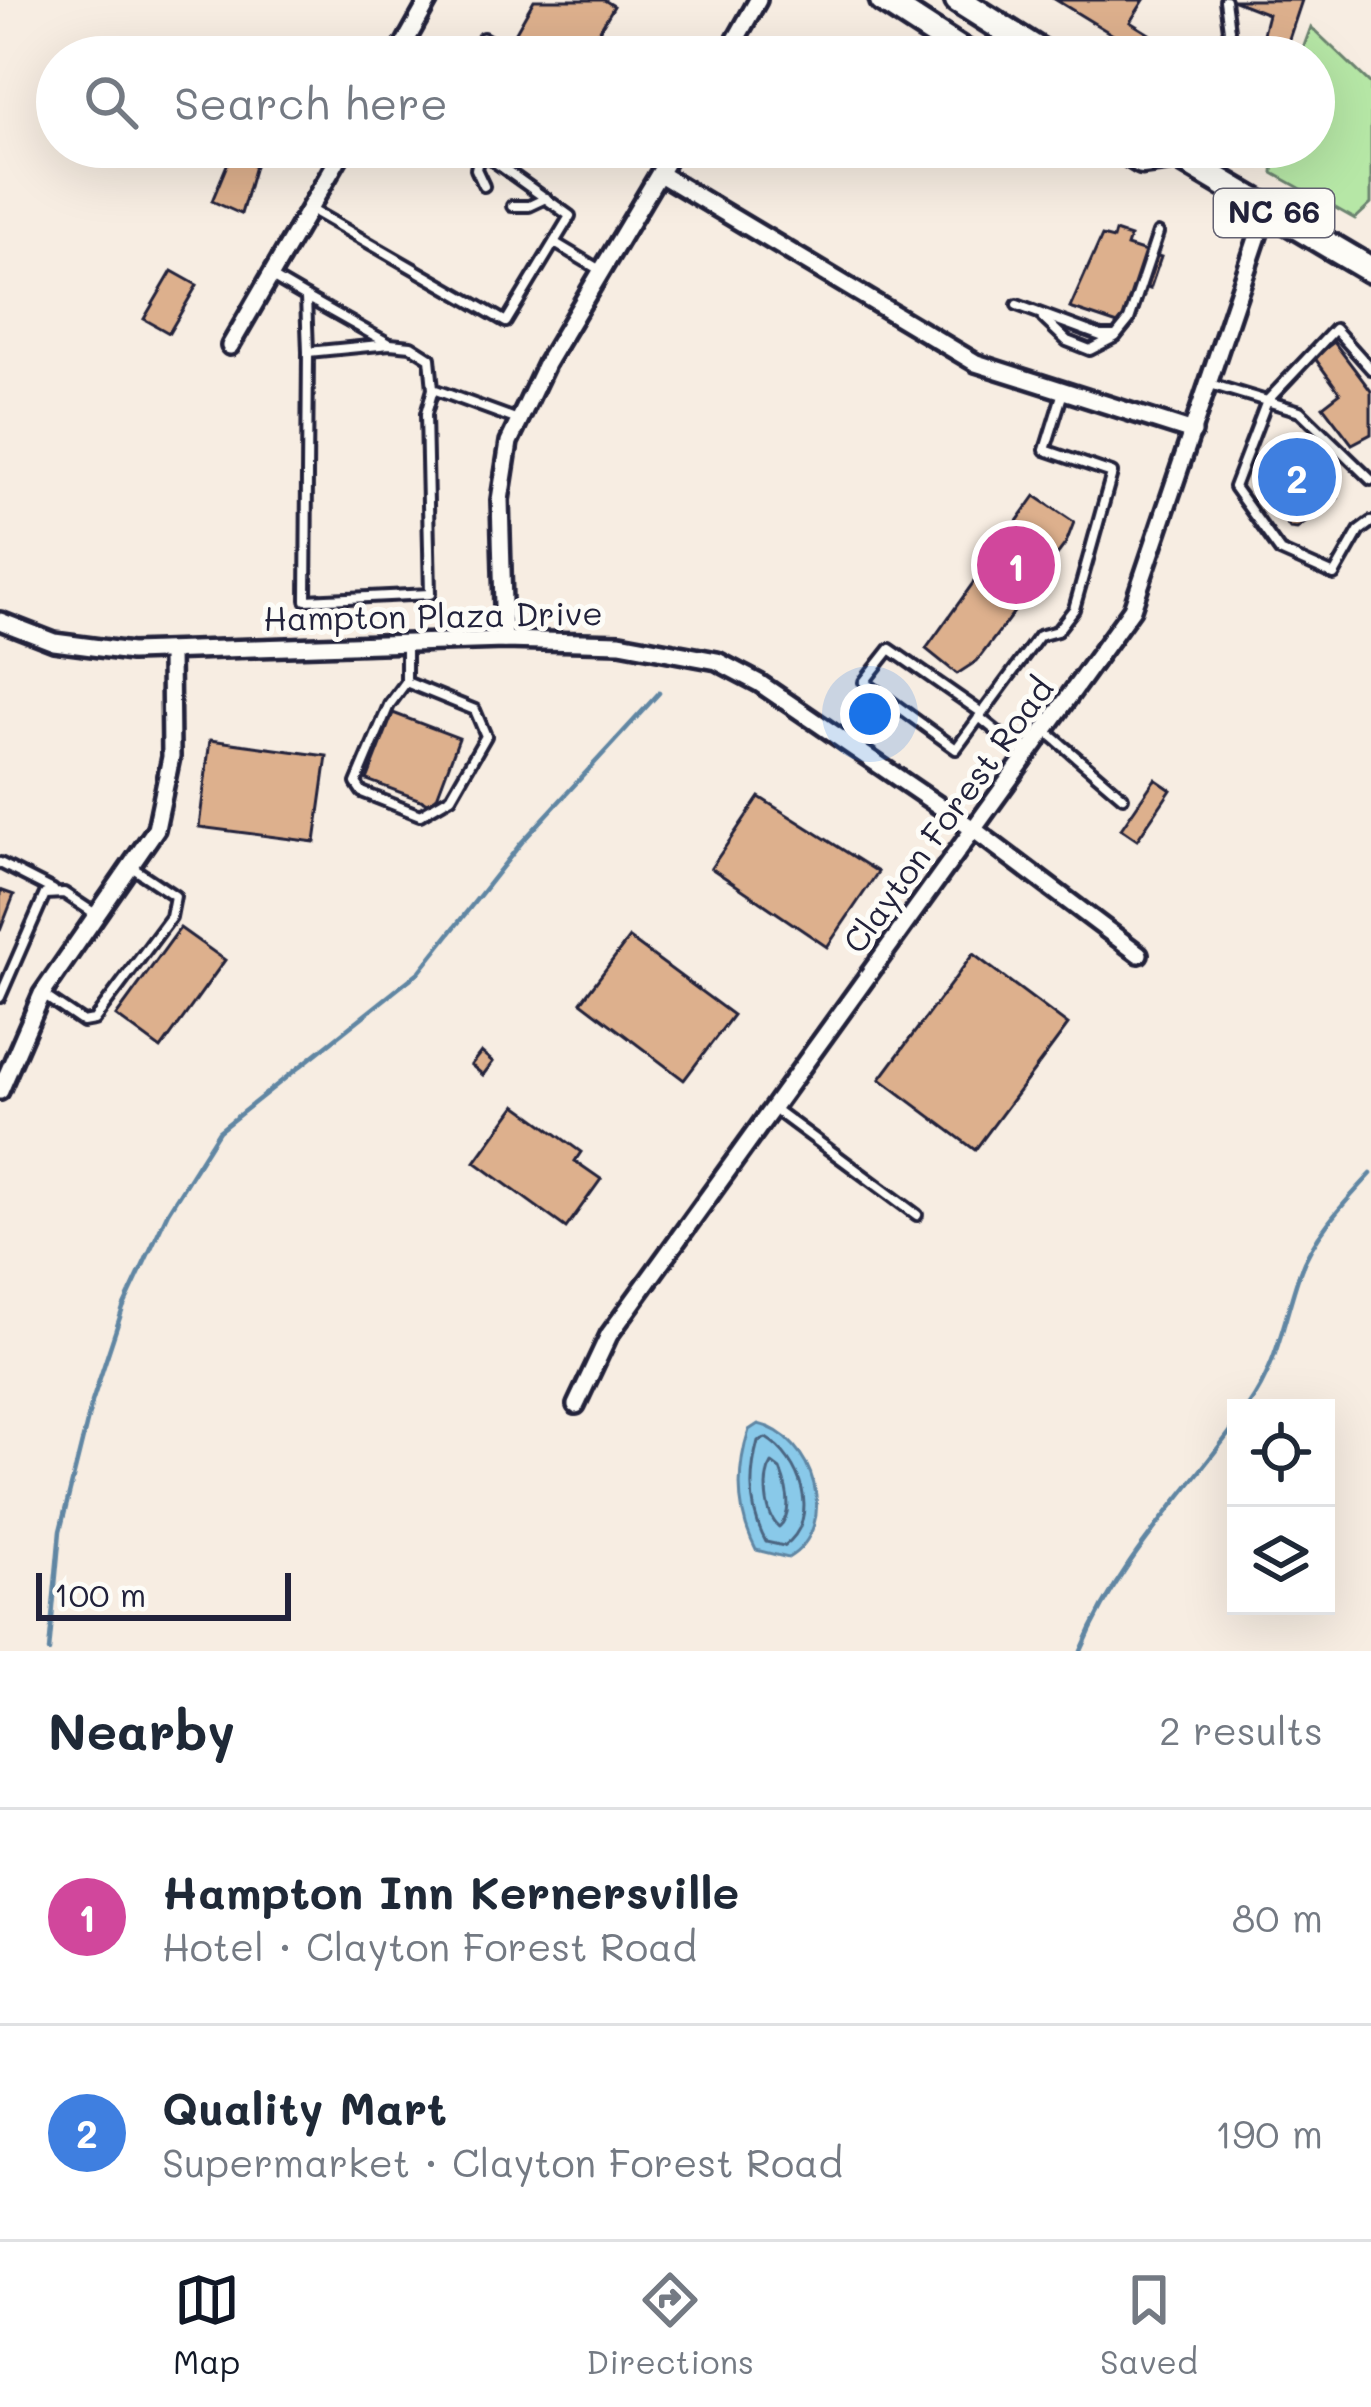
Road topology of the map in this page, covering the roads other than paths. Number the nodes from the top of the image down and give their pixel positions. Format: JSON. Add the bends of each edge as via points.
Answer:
{"nodes":[{"id":1,"x":429,"y":0,"type":"edge"},
{"id":2,"x":758,"y":0,"type":"edge"},
{"id":3,"x":883,"y":0,"type":"edge"},
{"id":4,"x":958,"y":0,"type":"edge"},
{"id":5,"x":1225,"y":0,"type":"edge"},
{"id":6,"x":409,"y":36,"type":"edge"},
{"id":7,"x":738,"y":36,"type":"edge"},
{"id":8,"x":939,"y":36,"type":"edge"},
{"id":9,"x":1015,"y":36,"type":"edge"},
{"id":10,"x":1226,"y":36,"type":"edge"},
{"id":11,"x":332,"y":168,"type":"edge"},
{"id":12,"x":476,"y":168,"type":"edge"},
{"id":13,"x":503,"y":168,"type":"edge"},
{"id":14,"x":663,"y":168,"type":"edge"},
{"id":15,"x":1205,"y":168,"type":"edge"},
{"id":16,"x":660,"y":174,"type":"junction"},
{"id":17,"x":484,"y":186,"type":"dead end"},
{"id":18,"x":545,"y":198,"type":"junction"},
{"id":19,"x":512,"y":206,"type":"dead end"},
{"id":20,"x":308,"y":208,"type":"junction"},
{"id":21,"x":1267,"y":208,"type":"junction"},
{"id":22,"x":1158,"y":233,"type":"dead end"},
{"id":23,"x":555,"y":243,"type":"junction"},
{"id":24,"x":1371,"y":270,"type":"edge"},
{"id":25,"x":602,"y":271,"type":"junction"},
{"id":26,"x":270,"y":276,"type":"junction"},
{"id":27,"x":306,"y":298,"type":"junction"},
{"id":28,"x":1017,"y":304,"type":"dead end"},
{"id":29,"x":1037,"y":313,"type":"junction"},
{"id":30,"x":1116,"y":336,"type":"junction"},
{"id":31,"x":390,"y":344,"type":"junction"},
{"id":32,"x":230,"y":346,"type":"dead end"},
{"id":33,"x":308,"y":352,"type":"junction"},
{"id":34,"x":1371,"y":369,"type":"edge"},
{"id":35,"x":1210,"y":384,"type":"junction"},
{"id":36,"x":433,"y":389,"type":"junction"},
{"id":37,"x":1063,"y":391,"type":"junction"},
{"id":38,"x":1267,"y":401,"type":"junction"},
{"id":39,"x":519,"y":421,"type":"junction"},
{"id":40,"x":1193,"y":432,"type":"junction"},
{"id":41,"x":1371,"y":480,"type":"edge"},
{"id":42,"x":1371,"y":522,"type":"edge"},
{"id":43,"x":0,"y":621,"type":"edge"},
{"id":44,"x":504,"y":640,"type":"junction"},
{"id":45,"x":406,"y":644,"type":"junction"},
{"id":46,"x":170,"y":652,"type":"junction"},
{"id":47,"x":406,"y":682,"type":"junction"},
{"id":48,"x":980,"y":715,"type":"junction"},
{"id":49,"x":1046,"y":730,"type":"junction"},
{"id":50,"x":1028,"y":756,"type":"junction"},
{"id":51,"x":1124,"y":797,"type":"dead end"},
{"id":52,"x":973,"y":829,"type":"junction"},
{"id":53,"x":0,"y":863,"type":"edge"},
{"id":54,"x":134,"y":868,"type":"junction"},
{"id":55,"x":55,"y":890,"type":"junction"},
{"id":56,"x":98,"y":916,"type":"junction"},
{"id":57,"x":1138,"y":954,"type":"dead end"},
{"id":58,"x":42,"y":994,"type":"junction"},
{"id":59,"x":0,"y":997,"type":"edge"},
{"id":60,"x":1,"y":1087,"type":"edge"},
{"id":61,"x":772,"y":1108,"type":"junction"},
{"id":62,"x":916,"y":1215,"type":"dead end"},
{"id":63,"x":576,"y":1405,"type":"dead end"}],
"edges":[{"from":1,"to":6,"type":"street"},
{"from":2,"to":7,"type":"street"},
{"from":3,"to":8,"type":"main road"},
{"from":4,"to":9,"type":"main road"},
{"from":5,"to":10,"type":"lane"},
{"from":11,"to":20,"type":"street"},
{"from":12,"to":17,"type":"lane"},
{"from":13,"to":18,"type":"lane"},
{"from":14,"to":16,"type":"street"},
{"from":15,"to":21,"type":"main road","number":"NC 66"},
{"from":16,"to":25,"type":"street"},
{"from":16,"to":37,"type":"street","via":[[976,363]]},
{"from":18,"to":19,"type":"lane"},
{"from":18,"to":23,"type":"lane","via":[[571,216]]},
{"from":20,"to":23,"type":"lane","via":[[506,322]]},
{"from":20,"to":26,"type":"street"},
{"from":21,"to":24,"type":"main road","number":"NC 66"},
{"from":21,"to":35,"type":"street","name":"Clayton Forest Road"},
{"from":22,"to":30,"type":"lane"},
{"from":23,"to":25,"type":"lane"},
{"from":25,"to":39,"type":"street"},
{"from":26,"to":27,"type":"lane"},
{"from":26,"to":32,"type":"street"},
{"from":27,"to":31,"type":"lane"},
{"from":27,"to":33,"type":"lane"},
{"from":28,"to":29,"type":"lane"},
{"from":29,"to":30,"type":"lane"},
{"from":29,"to":30,"type":"lane","via":[[1090,350]]},
{"from":31,"to":33,"type":"lane"},
{"from":31,"to":36,"type":"lane","via":[[430,358]]},
{"from":33,"to":36,"type":"lane","via":[[307,600],[430,594],[426,414]]},
{"from":34,"to":38,"type":"lane","via":[[1335,329]]},
{"from":35,"to":38,"type":"lane"},
{"from":35,"to":40,"type":"street","name":"Clayton Forest Road"},
{"from":36,"to":39,"type":"lane"},
{"from":37,"to":40,"type":"street"},
{"from":37,"to":48,"type":"lane","via":[[1045,450],[1112,473],[1104,508],[1074,608],[1057,632],[1039,636]]},
{"from":38,"to":41,"type":"lane","via":[[1300,411]]},
{"from":38,"to":42,"type":"lane","via":[[1234,487],[1280,551],[1334,575]]},
{"from":39,"to":44,"type":"street","via":[[500,500]]},
{"from":40,"to":49,"type":"street","name":"Clayton Forest Road","via":[[1132,609]]},
{"from":43,"to":46,"type":"street","name":"Hampton Plaza Drive","via":[[88,649]]},
{"from":44,"to":45,"type":"street","name":"Hampton Plaza Drive"},
{"from":44,"to":52,"type":"street","name":"Hampton Plaza Drive","via":[[620,643],[717,662]]},
{"from":45,"to":46,"type":"street","name":"Hampton Plaza Drive"},
{"from":45,"to":47,"type":"lane"},
{"from":46,"to":54,"type":"street","via":[[165,796]]},
{"from":47,"to":47,"type":"lane","via":[[356,783],[420,815],[451,796],[486,736],[475,710]]},
{"from":48,"to":48,"type":"lane","via":[[956,748],[864,682],[890,649]]},
{"from":48,"to":50,"type":"lane"},
{"from":49,"to":50,"type":"street","name":"Clayton Forest Road"},
{"from":49,"to":51,"type":"lane"},
{"from":50,"to":52,"type":"street","name":"Clayton Forest Road"},
{"from":52,"to":57,"type":"street","name":"Hampton Plaza Drive"},
{"from":52,"to":61,"type":"street","name":"Clayton Forest Road"},
{"from":53,"to":55,"type":"lane"},
{"from":54,"to":56,"type":"street"},
{"from":54,"to":58,"type":"lane","via":[[175,896],[171,917],[94,1020],[83,1022]]},
{"from":55,"to":56,"type":"lane"},
{"from":55,"to":59,"type":"lane","via":[[45,894]]},
{"from":56,"to":58,"type":"street"},
{"from":58,"to":60,"type":"street"},
{"from":61,"to":62,"type":"lane"},
{"from":61,"to":63,"type":"street","name":"Clayton Forest Road","via":[[609,1335]]}]}
